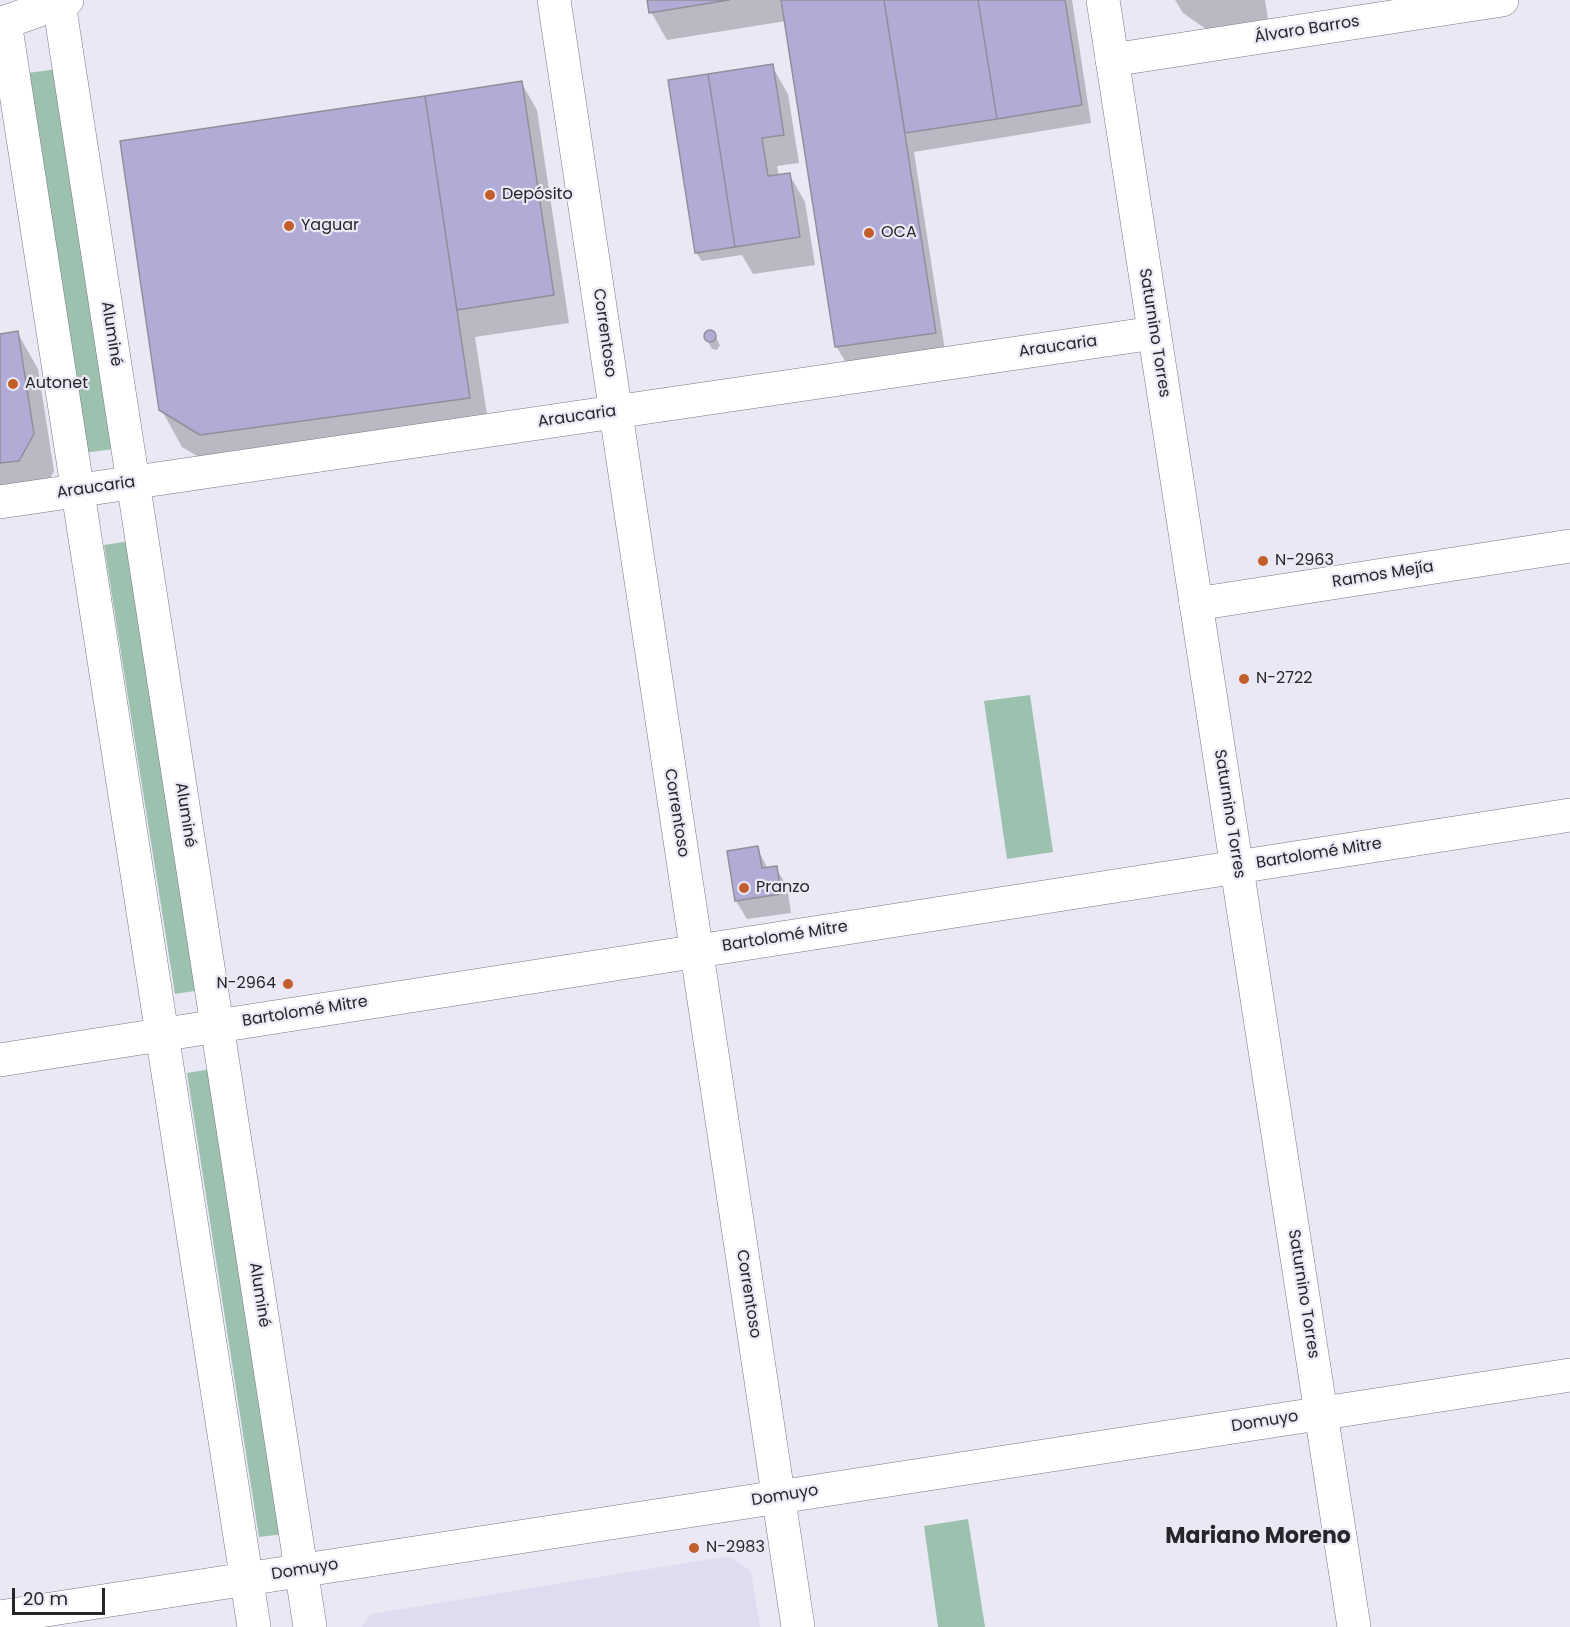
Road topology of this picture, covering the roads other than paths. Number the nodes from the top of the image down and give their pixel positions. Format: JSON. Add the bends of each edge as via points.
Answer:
{"nodes":[{"id":1,"x":554,"y":0,"type":"edge"},
{"id":2,"x":1103,"y":0,"type":"edge"},
{"id":3,"x":1502,"y":0,"type":"edge"},
{"id":4,"x":63,"y":1,"type":"edge"},
{"id":5,"x":2,"y":23,"type":"edge"},
{"id":6,"x":1112,"y":60,"type":"junction"},
{"id":7,"x":1154,"y":333,"type":"junction"},
{"id":8,"x":615,"y":412,"type":"junction"},
{"id":9,"x":134,"y":483,"type":"junction"},
{"id":10,"x":78,"y":491,"type":"junction"},
{"id":11,"x":0,"y":502,"type":"edge"},
{"id":12,"x":1570,"y":546,"type":"edge"},
{"id":13,"x":1197,"y":604,"type":"junction"},
{"id":14,"x":1570,"y":815,"type":"edge"},
{"id":15,"x":1237,"y":867,"type":"junction"},
{"id":16,"x":697,"y":951,"type":"junction"},
{"id":17,"x":218,"y":1026,"type":"junction"},
{"id":18,"x":162,"y":1034,"type":"junction"},
{"id":19,"x":0,"y":1060,"type":"edge"},
{"id":20,"x":1570,"y":1375,"type":"edge"},
{"id":21,"x":1321,"y":1413,"type":"junction"},
{"id":22,"x":779,"y":1497,"type":"junction"},
{"id":23,"x":302,"y":1571,"type":"junction"},
{"id":24,"x":247,"y":1579,"type":"junction"},
{"id":25,"x":0,"y":1617,"type":"edge"},
{"id":26,"x":254,"y":1627,"type":"edge"},
{"id":27,"x":310,"y":1627,"type":"edge"},
{"id":28,"x":798,"y":1627,"type":"edge"},
{"id":29,"x":1354,"y":1627,"type":"edge"}],
"edges":[{"from":1,"to":8,"type":"main road","name":"Correntoso"},
{"from":2,"to":6,"type":"main road","name":"Saturnino Torres"},
{"from":3,"to":6,"type":"main road","name":"Álvaro Barros"},
{"from":4,"to":5,"type":"main road"},
{"from":4,"to":9,"type":"main road","name":"Aluminé"},
{"from":5,"to":10,"type":"main road"},
{"from":6,"to":7,"type":"main road","name":"Saturnino Torres"},
{"from":7,"to":8,"type":"main road","name":"Araucaria"},
{"from":7,"to":13,"type":"main road","name":"Saturnino Torres"},
{"from":8,"to":9,"type":"main road","name":"Araucaria"},
{"from":8,"to":16,"type":"main road","name":"Correntoso"},
{"from":9,"to":10,"type":"main road","name":"Araucaria"},
{"from":9,"to":17,"type":"main road","name":"Aluminé"},
{"from":10,"to":11,"type":"main road","name":"Araucaria"},
{"from":10,"to":18,"type":"main road"},
{"from":12,"to":13,"type":"main road","name":"Ramos Mejía"},
{"from":13,"to":15,"type":"main road","name":"Saturnino Torres"},
{"from":14,"to":15,"type":"main road","name":"Bartolomé Mitre"},
{"from":15,"to":16,"type":"main road","name":"Bartolomé Mitre"},
{"from":15,"to":21,"type":"main road","name":"Saturnino Torres"},
{"from":16,"to":17,"type":"main road","name":"Bartolomé Mitre"},
{"from":16,"to":22,"type":"main road","name":"Correntoso"},
{"from":17,"to":18,"type":"main road","name":"Bartolomé Mitre"},
{"from":17,"to":23,"type":"main road","name":"Aluminé"},
{"from":18,"to":19,"type":"main road","name":"Bartolomé Mitre"},
{"from":18,"to":24,"type":"main road"},
{"from":20,"to":21,"type":"main road","name":"Domuyo"},
{"from":21,"to":22,"type":"main road","name":"Domuyo"},
{"from":21,"to":29,"type":"main road","name":"Saturnino Torres"},
{"from":22,"to":23,"type":"main road","name":"Domuyo"},
{"from":22,"to":28,"type":"main road","name":"Correntoso"},
{"from":23,"to":24,"type":"main road","name":"Domuyo"},
{"from":23,"to":27,"type":"main road","name":"Aluminé"},
{"from":24,"to":25,"type":"main road","name":"Domuyo"},
{"from":24,"to":26,"type":"main road"}]}
